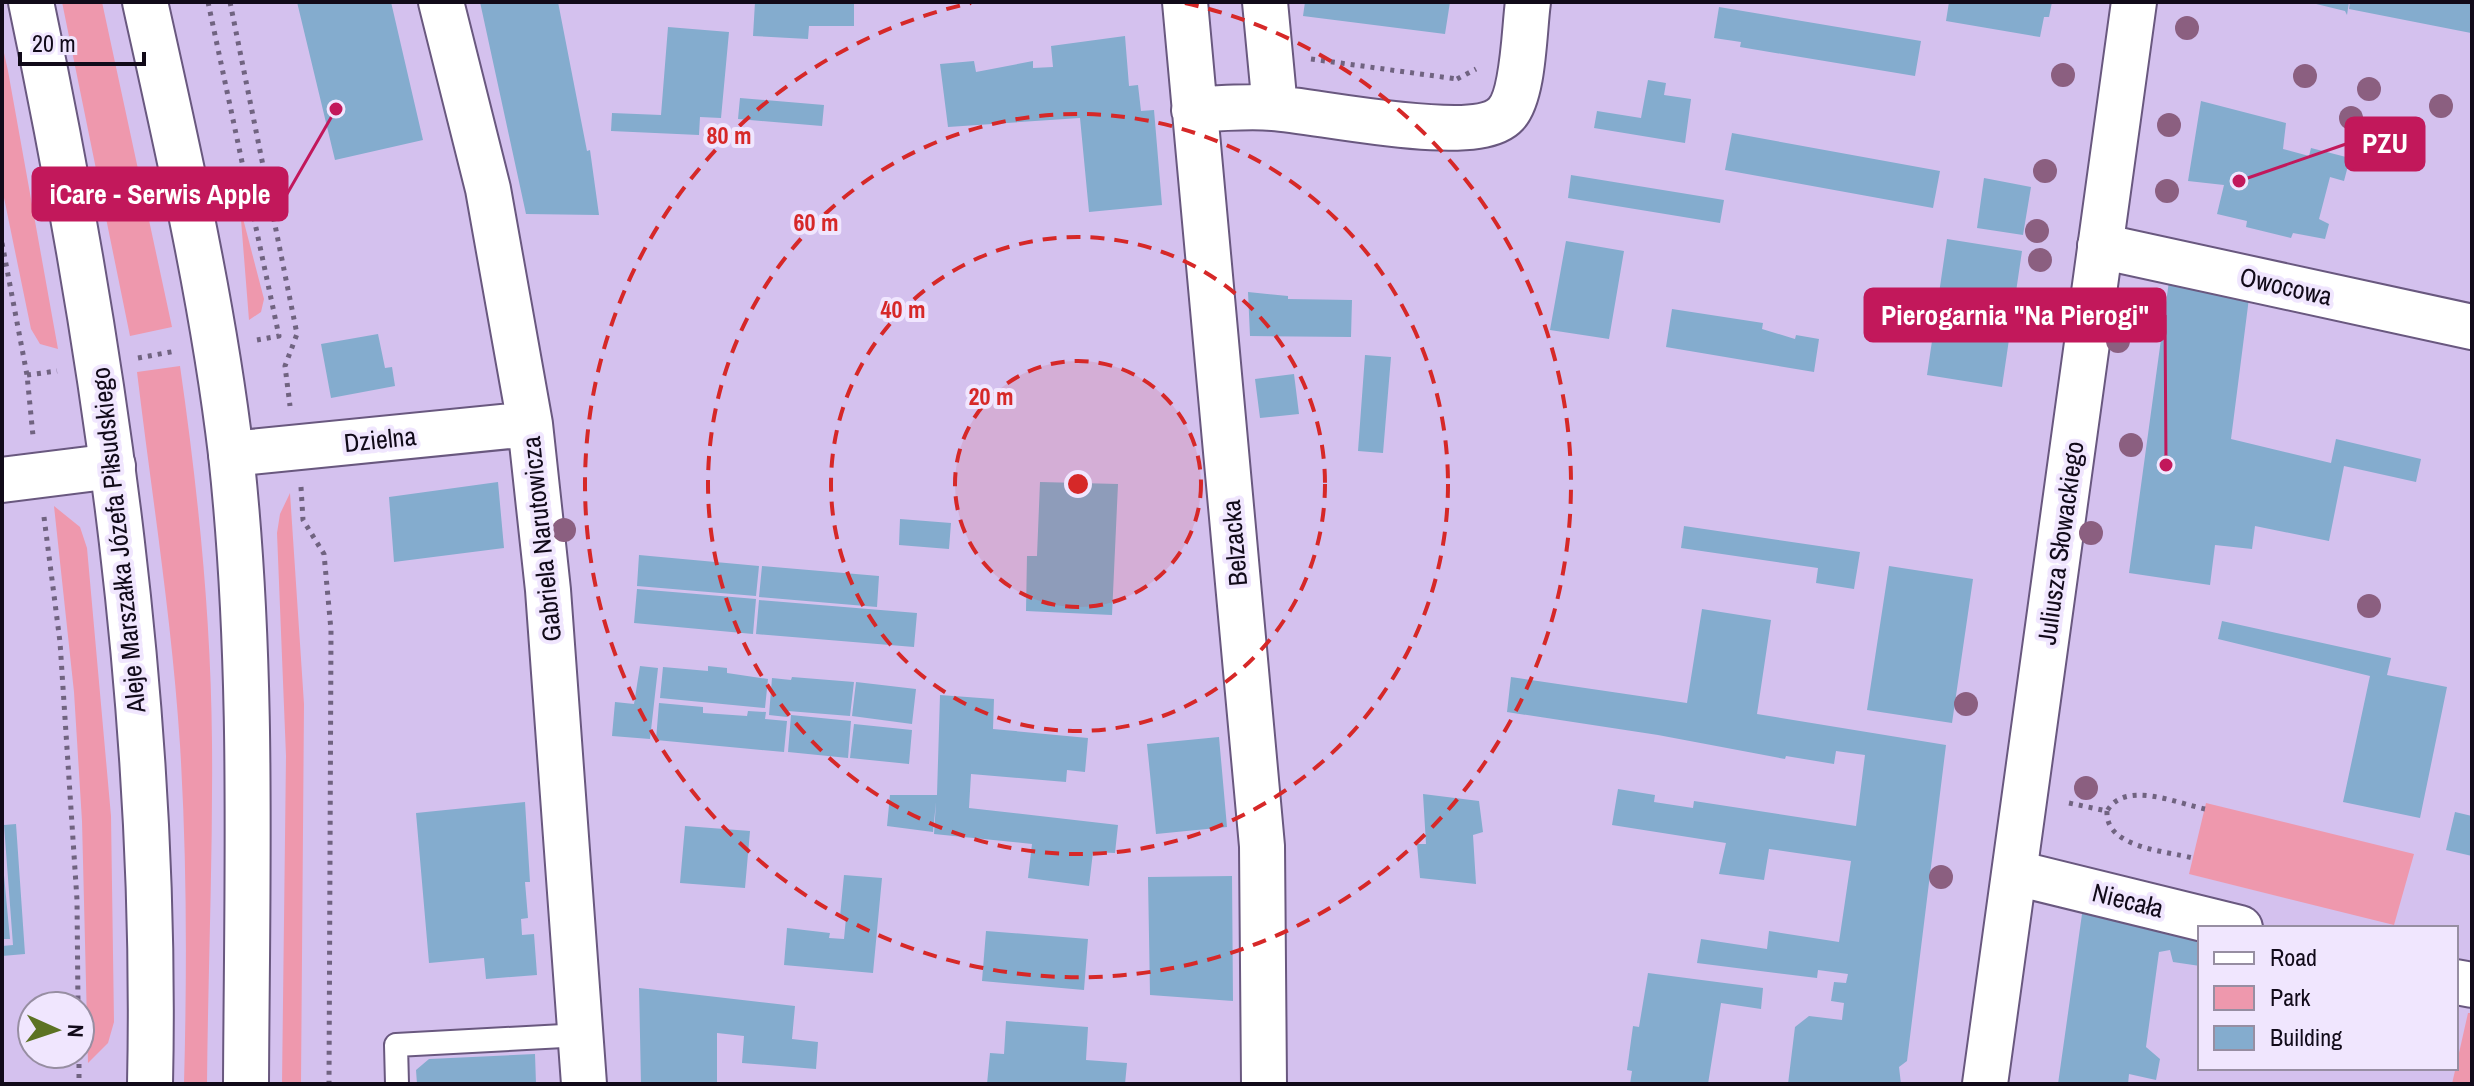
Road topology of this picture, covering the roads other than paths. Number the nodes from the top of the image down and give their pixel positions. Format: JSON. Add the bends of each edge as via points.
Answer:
{"nodes":[{"id":1,"x":31,"y":2,"type":"edge"},
{"id":2,"x":145,"y":2,"type":"edge"},
{"id":3,"x":441,"y":2,"type":"edge"},
{"id":4,"x":1185,"y":2,"type":"edge"},
{"id":5,"x":1265,"y":2,"type":"edge"},
{"id":6,"x":1528,"y":2,"type":"edge"},
{"id":7,"x":2134,"y":2,"type":"edge"},
{"id":8,"x":1275,"y":108,"type":"junction"},
{"id":9,"x":1194,"y":110,"type":"junction"},
{"id":10,"x":2100,"y":246,"type":"junction"},
{"id":11,"x":2472,"y":327,"type":"edge"},
{"id":12,"x":530,"y":424,"type":"junction"},
{"id":13,"x":231,"y":454,"type":"junction"},
{"id":14,"x":113,"y":466,"type":"junction"},
{"id":15,"x":20,"y":478,"type":"edge"},
{"id":16,"x":2016,"y":873,"type":"junction"},
{"id":17,"x":2232,"y":926,"type":"edge"},
{"id":18,"x":582,"y":1035,"type":"junction"},
{"id":19,"x":150,"y":1084,"type":"edge"},
{"id":20,"x":246,"y":1084,"type":"edge"},
{"id":21,"x":397,"y":1084,"type":"edge"},
{"id":22,"x":584,"y":1084,"type":"edge"},
{"id":23,"x":1264,"y":1084,"type":"edge"},
{"id":24,"x":1985,"y":1084,"type":"edge"}],
"edges":[{"from":1,"to":14,"type":"street","name":"Aleje Marszałka Józefa Piłsudskiego"},
{"from":2,"to":13,"type":"street"},
{"from":3,"to":12,"type":"street","name":"Gabriela Narutowicza","via":[[488,189]]},
{"from":4,"to":9,"type":"street","name":"Belzacka"},
{"from":5,"to":8,"type":"street"},
{"from":6,"to":8,"type":"street","via":[[1512,105],[1494,124],[1451,129]]},
{"from":7,"to":10,"type":"street","name":"Juliusza Słowackiego"},
{"from":8,"to":9,"type":"street"},
{"from":9,"to":23,"type":"street","name":"Belzacka","via":[[1262,846]]},
{"from":10,"to":11,"type":"street","name":"Owocowa"},
{"from":10,"to":16,"type":"street","name":"Juliusza Słowackiego"},
{"from":12,"to":13,"type":"street","name":"Dzielna"},
{"from":12,"to":18,"type":"street","name":"Gabriela Narutowicza"},
{"from":13,"to":20,"type":"street","via":[[247,709]]},
{"from":14,"to":15,"type":"street"},
{"from":14,"to":19,"type":"street","name":"Aleje Marszałka Józefa Piłsudskiego","via":[[144,783],[152,962]]},
{"from":16,"to":17,"type":"street","name":"Niecała"},
{"from":16,"to":24,"type":"street","name":"Juliusza Słowackiego"},
{"from":18,"to":21,"type":"lane","via":[[396,1045]]},
{"from":18,"to":22,"type":"street","name":"Gabriela Narutowicza"}]}
